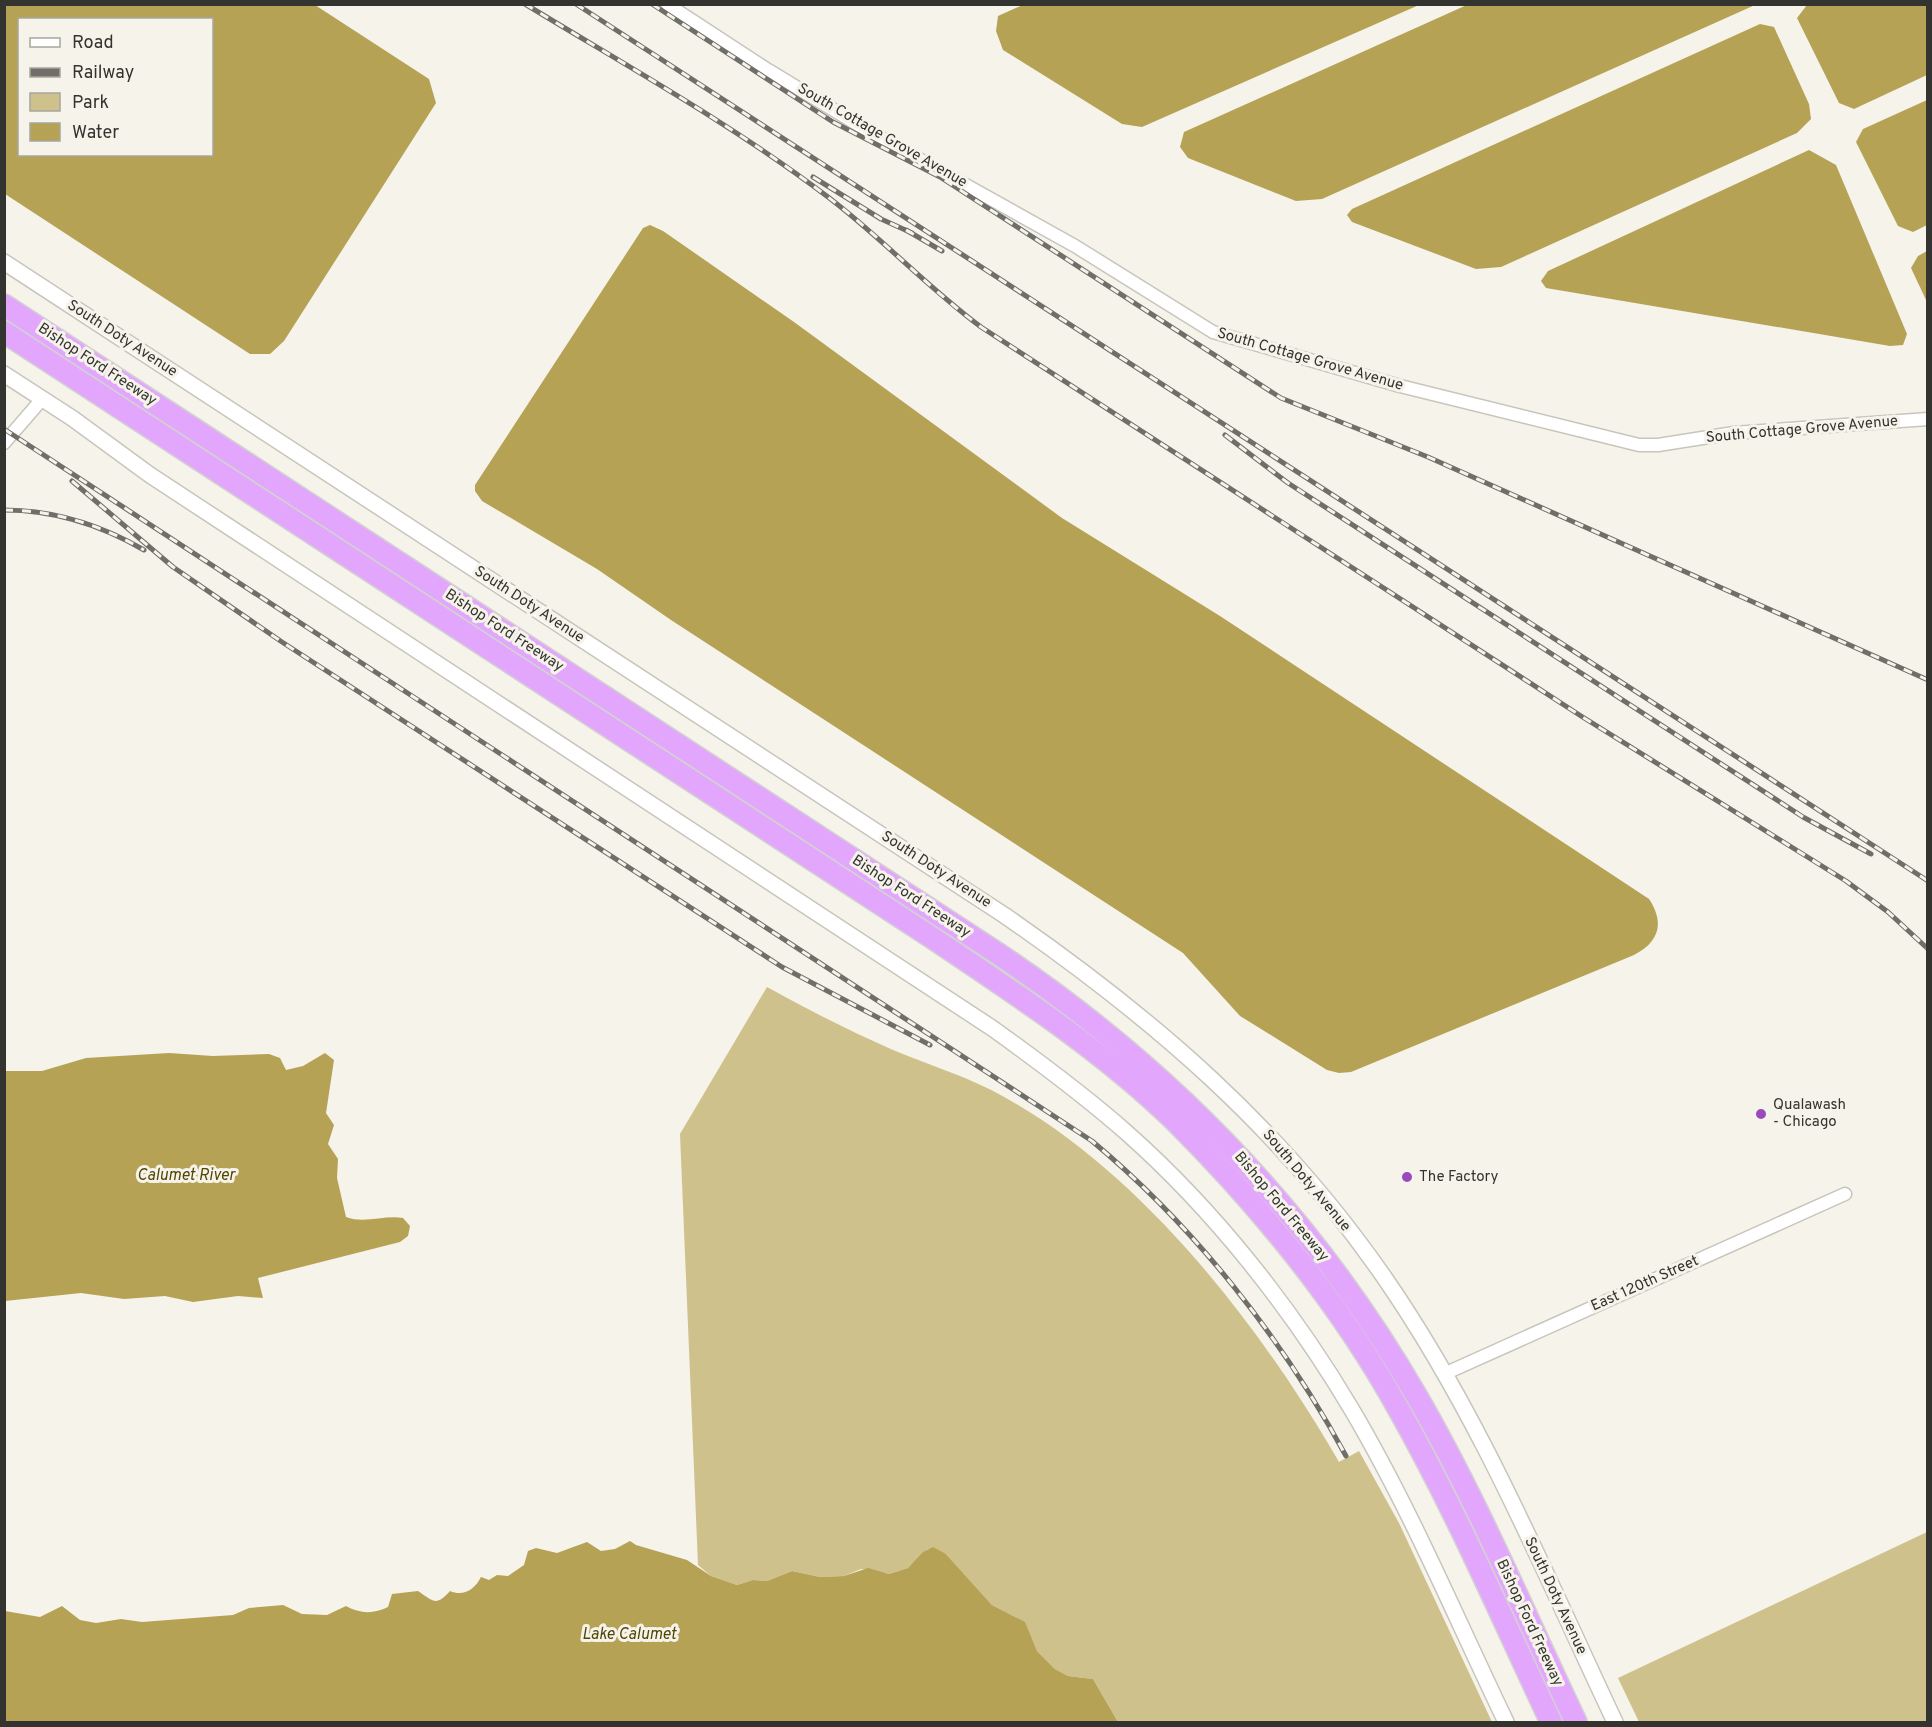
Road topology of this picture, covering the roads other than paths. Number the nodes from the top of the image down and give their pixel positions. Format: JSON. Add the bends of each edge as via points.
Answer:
{"nodes":[{"id":1,"x":667,"y":4,"type":"edge"},
{"id":2,"x":4,"y":262,"type":"edge"},
{"id":3,"x":4,"y":305,"type":"edge"},
{"id":4,"x":4,"y":332,"type":"edge"},
{"id":5,"x":4,"y":374,"type":"edge"},
{"id":6,"x":43,"y":398,"type":"junction"},
{"id":7,"x":1928,"y":419,"type":"edge"},
{"id":8,"x":4,"y":443,"type":"edge"},
{"id":9,"x":1845,"y":1194,"type":"dead end"},
{"id":10,"x":1444,"y":1374,"type":"junction"},
{"id":11,"x":1506,"y":1722,"type":"edge"},
{"id":12,"x":1551,"y":1722,"type":"edge"},
{"id":13,"x":1576,"y":1722,"type":"edge"},
{"id":14,"x":1615,"y":1722,"type":"edge"}],
"edges":[{"from":1,"to":7,"type":"street","name":"South Cottage Grove Avenue","via":[[867,130],[1075,246],[1189,319],[1238,342],[1639,445],[1734,433]]},
{"from":2,"to":10,"type":"street","name":"South Doty Avenue","via":[[1004,915],[1097,981],[1205,1071],[1286,1154],[1383,1276]]},
{"from":3,"to":13,"type":"highway","name":"Bishop Ford Freeway","via":[[997,953],[1088,1018],[1165,1082],[1274,1194],[1323,1255],[1392,1355],[1460,1476]]},
{"from":4,"to":12,"type":"highway","name":"Bishop Ford Freeway","via":[[944,945],[1050,1017],[1173,1119],[1255,1204],[1364,1352],[1440,1486]]},
{"from":5,"to":6,"type":"street"},
{"from":6,"to":8,"type":"street"},
{"from":6,"to":11,"type":"street","via":[[160,481],[992,1028],[1128,1134],[1243,1256],[1331,1376],[1387,1475]]},
{"from":9,"to":10,"type":"street","name":"East 120th Street"},
{"from":10,"to":14,"type":"street","name":"South Doty Avenue","via":[[1491,1462]]}]}
